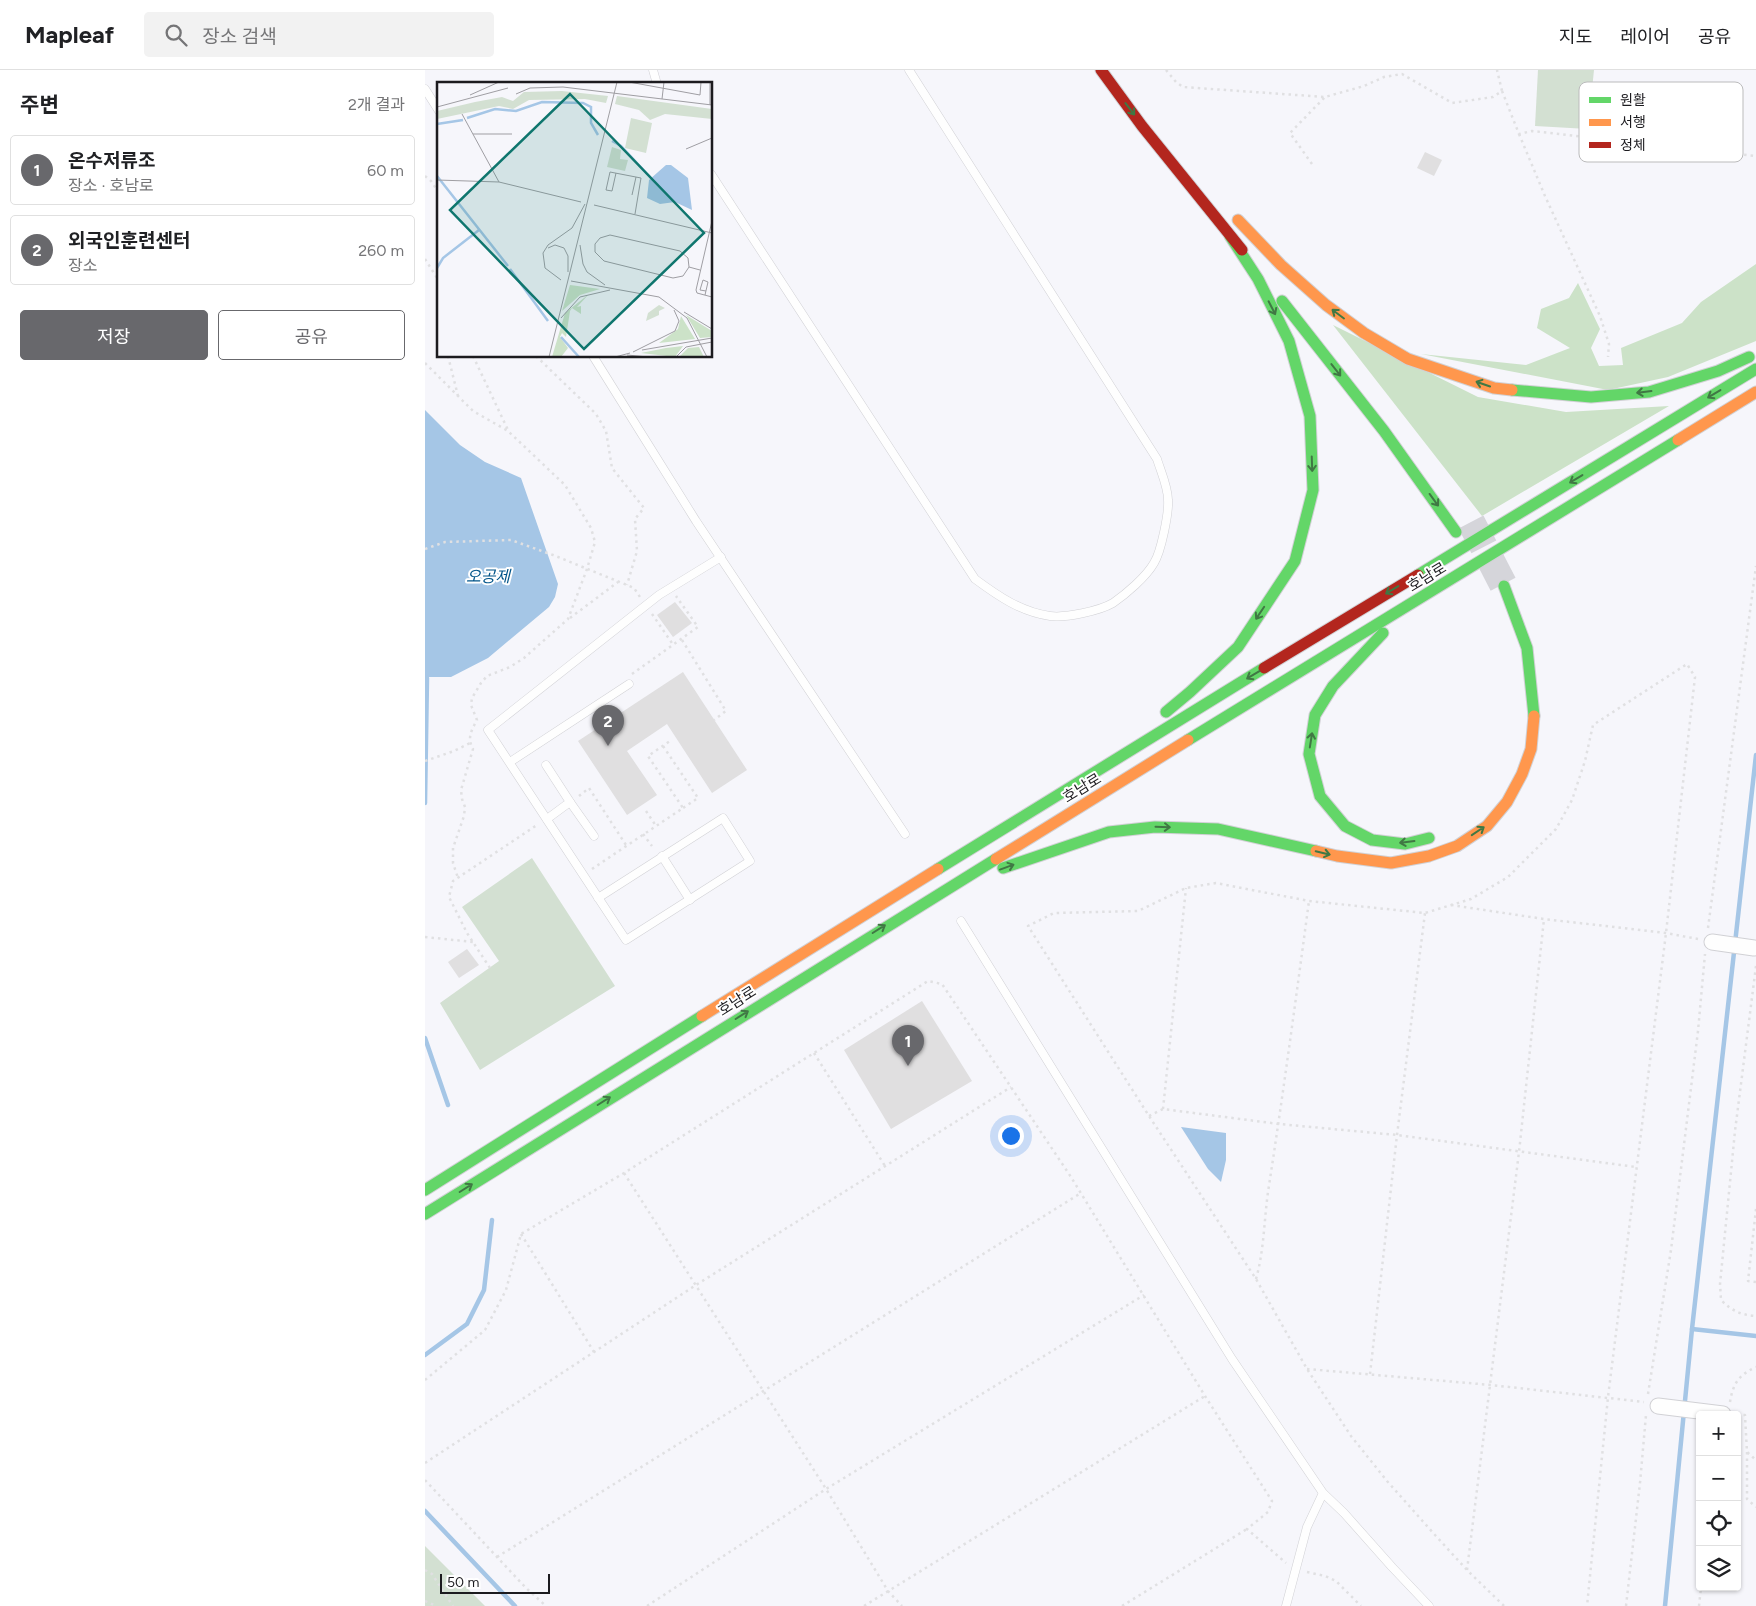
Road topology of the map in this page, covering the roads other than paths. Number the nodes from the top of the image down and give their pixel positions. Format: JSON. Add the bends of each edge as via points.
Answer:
{"nodes":[{"id":1,"x":909,"y":70,"type":"edge"},
{"id":2,"x":1101,"y":70,"type":"edge"},
{"id":3,"x":425,"y":89,"type":"edge"},
{"id":4,"x":437,"y":108,"type":"edge"},
{"id":5,"x":713,"y":177,"type":"edge"},
{"id":6,"x":1231,"y":236,"type":"junction"},
{"id":7,"x":1294,"y":292,"type":"dead end"},
{"id":8,"x":1756,"y":354,"type":"edge"},
{"id":9,"x":594,"y":358,"type":"edge"},
{"id":10,"x":1756,"y":369,"type":"edge"},
{"id":11,"x":1756,"y":392,"type":"edge"},
{"id":12,"x":1456,"y":532,"type":"dead end"},
{"id":13,"x":721,"y":557,"type":"junction"},
{"id":14,"x":1504,"y":586,"type":"tunnel mouth"},
{"id":15,"x":1438,"y":588,"type":"junction"},
{"id":16,"x":629,"y":684,"type":"dead end"},
{"id":17,"x":509,"y":762,"type":"junction"},
{"id":18,"x":546,"y":766,"type":"dead end"},
{"id":19,"x":1079,"y":780,"type":"junction"},
{"id":20,"x":574,"y":799,"type":"junction"},
{"id":21,"x":547,"y":819,"type":"junction"},
{"id":22,"x":905,"y":834,"type":"dead end"},
{"id":23,"x":1442,"y":835,"type":"dead end"},
{"id":24,"x":594,"y":836,"type":"dead end"},
{"id":25,"x":662,"y":856,"type":"junction"},
{"id":26,"x":598,"y":898,"type":"junction"},
{"id":27,"x":690,"y":900,"type":"junction"},
{"id":28,"x":899,"y":917,"type":"junction"},
{"id":29,"x":961,"y":922,"type":"dead end"},
{"id":30,"x":1709,"y":941,"type":"road end"},
{"id":31,"x":1754,"y":948,"type":"dead end"},
{"id":32,"x":425,"y":1190,"type":"edge"},
{"id":33,"x":425,"y":1214,"type":"edge"},
{"id":34,"x":1652,"y":1404,"type":"road end"},
{"id":35,"x":1720,"y":1411,"type":"edge"},
{"id":36,"x":1323,"y":1493,"type":"junction"},
{"id":37,"x":1286,"y":1606,"type":"edge"},
{"id":38,"x":1429,"y":1606,"type":"edge"}],
"edges":[{"from":1,"to":5,"type":"lane","via":[[1157,459],[1168,499],[1154,563],[1133,586],[1111,603],[1090,611],[1050,616],[1018,608],[975,579]]},
{"from":2,"to":6,"type":"highway","one_way":true},
{"from":3,"to":4,"type":"lane"},
{"from":6,"to":12,"type":"highway","one_way":true,"via":[[1384,431]]},
{"from":6,"to":19,"type":"highway","one_way":true,"via":[[1258,279],[1289,341],[1310,416],[1313,490],[1295,560],[1238,647],[1190,692]]},
{"from":8,"to":7,"type":"highway","one_way":true,"via":[[1649,392],[1591,397],[1494,388],[1408,359],[1364,334],[1287,270],[1235,216]]},
{"from":9,"to":13,"type":"lane"},
{"from":10,"to":19,"type":"highway","name":"호남로","one_way":true},
{"from":11,"to":15,"type":"highway","name":"호남로"},
{"from":13,"to":17,"type":"lane","via":[[659,595],[488,730]]},
{"from":13,"to":22,"type":"lane"},
{"from":28,"to":14,"type":"highway","one_way":true,"via":[[983,876],[1109,832],[1155,827],[1218,829],[1337,856],[1391,862],[1429,856],[1457,846],[1487,826],[1507,802],[1531,749],[1535,721],[1527,648]]},
{"from":23,"to":15,"type":"highway","one_way":true,"via":[[1405,844],[1372,840],[1345,826],[1320,796],[1309,754],[1315,715],[1333,686],[1381,634]]},
{"from":15,"to":28,"type":"highway","name":"호남로"},
{"from":16,"to":17,"type":"lane"},
{"from":17,"to":21,"type":"lane"},
{"from":18,"to":20,"type":"lane"},
{"from":19,"to":32,"type":"highway","name":"호남로"},
{"from":20,"to":21,"type":"lane"},
{"from":20,"to":24,"type":"lane"},
{"from":21,"to":26,"type":"lane"},
{"from":25,"to":26,"type":"lane"},
{"from":25,"to":27,"type":"lane"},
{"from":25,"to":27,"type":"lane","via":[[723,818],[750,861]]},
{"from":26,"to":27,"type":"lane","via":[[626,940]]},
{"from":33,"to":28,"type":"highway","name":"호남로","one_way":true},
{"from":29,"to":36,"type":"lane","via":[[1232,1359]]},
{"from":30,"to":31,"type":"street"},
{"from":34,"to":35,"type":"street"},
{"from":36,"to":37,"type":"lane","via":[[1307,1528]]},
{"from":36,"to":38,"type":"lane"}]}
